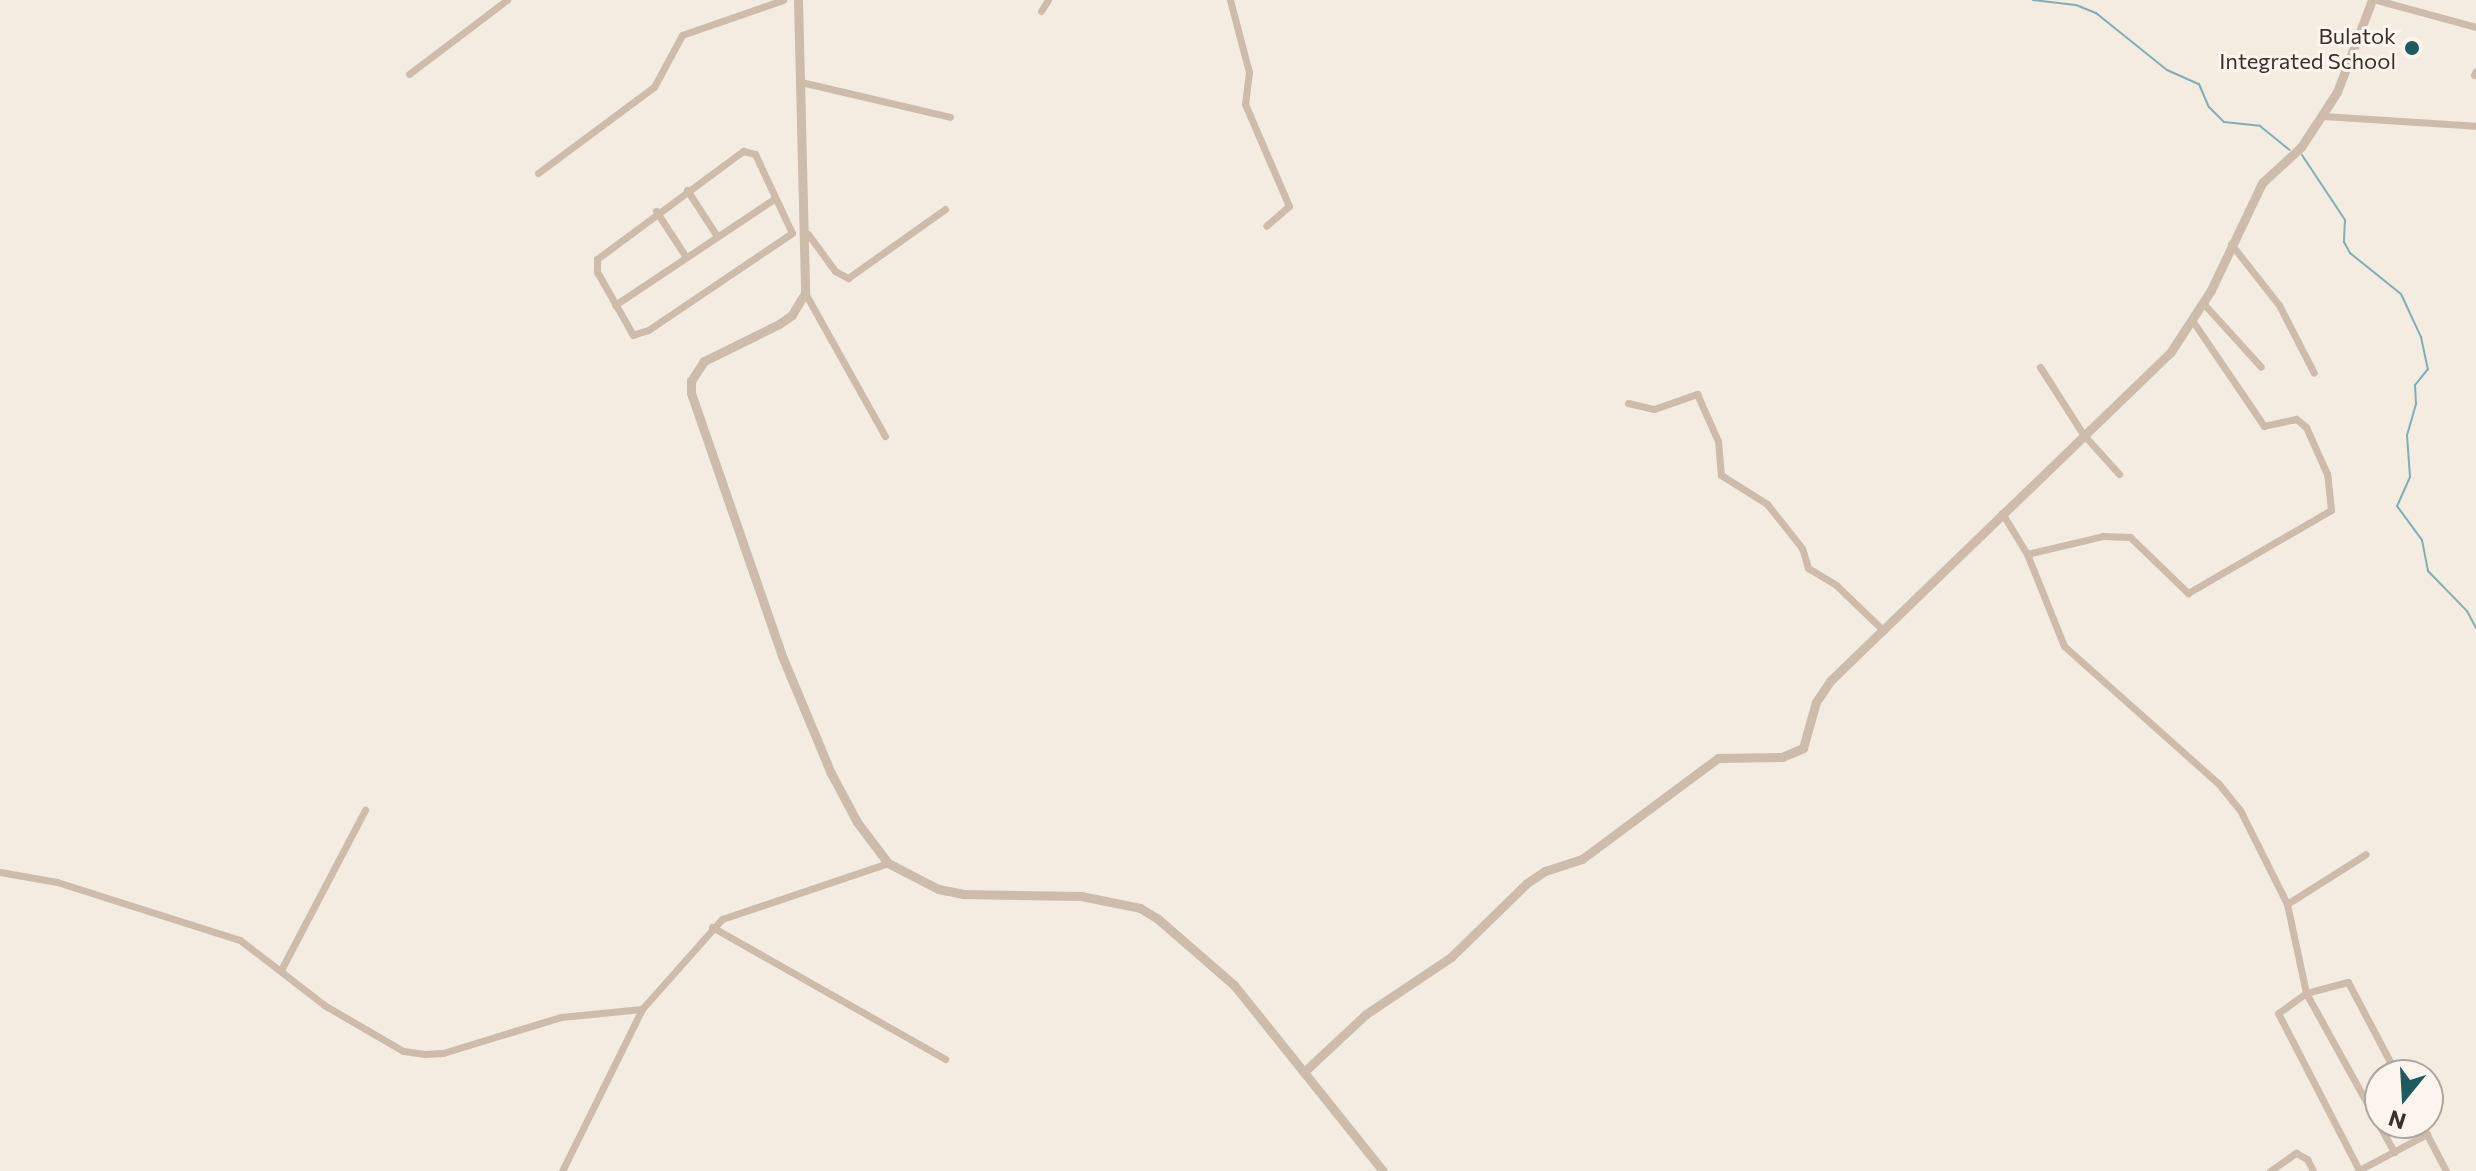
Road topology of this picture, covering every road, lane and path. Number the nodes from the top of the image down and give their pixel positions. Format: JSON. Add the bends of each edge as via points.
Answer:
{"nodes":[{"id":1,"x":507,"y":0,"type":"edge"},
{"id":2,"x":783,"y":0,"type":"edge"},
{"id":3,"x":798,"y":0,"type":"edge"},
{"id":4,"x":1048,"y":0,"type":"edge"},
{"id":5,"x":1230,"y":0,"type":"edge"},
{"id":6,"x":2375,"y":0,"type":"edge"},
{"id":7,"x":1041,"y":11,"type":"dead end"},
{"id":8,"x":2476,"y":27,"type":"edge"},
{"id":9,"x":409,"y":74,"type":"dead end"},
{"id":10,"x":801,"y":82,"type":"junction"},
{"id":11,"x":2323,"y":116,"type":"junction"},
{"id":12,"x":950,"y":117,"type":"dead end"},
{"id":13,"x":2476,"y":126,"type":"edge"},
{"id":14,"x":538,"y":173,"type":"dead end"},
{"id":15,"x":687,"y":190,"type":"junction"},
{"id":16,"x":774,"y":199,"type":"junction"},
{"id":17,"x":945,"y":209,"type":"dead end"},
{"id":18,"x":656,"y":211,"type":"junction"},
{"id":19,"x":787,"y":225,"type":"junction"},
{"id":20,"x":807,"y":226,"type":"junction"},
{"id":21,"x":1266,"y":226,"type":"dead end"},
{"id":22,"x":792,"y":233,"type":"junction"},
{"id":23,"x":717,"y":236,"type":"junction"},
{"id":24,"x":2231,"y":244,"type":"junction"},
{"id":25,"x":686,"y":257,"type":"junction"},
{"id":26,"x":805,"y":293,"type":"junction"},
{"id":27,"x":2203,"y":303,"type":"junction"},
{"id":28,"x":615,"y":305,"type":"junction"},
{"id":29,"x":2192,"y":320,"type":"junction"},
{"id":30,"x":2040,"y":367,"type":"dead end"},
{"id":31,"x":2261,"y":367,"type":"dead end"},
{"id":32,"x":2314,"y":373,"type":"dead end"},
{"id":33,"x":1628,"y":403,"type":"dead end"},
{"id":34,"x":2083,"y":434,"type":"junction"},
{"id":35,"x":885,"y":436,"type":"dead end"},
{"id":36,"x":2119,"y":474,"type":"dead end"},
{"id":37,"x":2002,"y":513,"type":"junction"},
{"id":38,"x":2027,"y":554,"type":"junction"},
{"id":39,"x":1884,"y":631,"type":"junction"},
{"id":40,"x":365,"y":810,"type":"dead end"},
{"id":41,"x":2366,"y":854,"type":"dead end"},
{"id":42,"x":888,"y":863,"type":"junction"},
{"id":43,"x":0,"y":872,"type":"edge"},
{"id":44,"x":2287,"y":904,"type":"junction"},
{"id":45,"x":712,"y":927,"type":"junction"},
{"id":46,"x":281,"y":970,"type":"junction"},
{"id":47,"x":2306,"y":993,"type":"junction"},
{"id":48,"x":642,"y":1009,"type":"junction"},
{"id":49,"x":945,"y":1059,"type":"dead end"},
{"id":50,"x":2389,"y":1059,"type":"edge"},
{"id":51,"x":1306,"y":1070,"type":"junction"},
{"id":52,"x":2418,"y":1139,"type":"edge"},
{"id":53,"x":2429,"y":1139,"type":"edge"},
{"id":54,"x":2394,"y":1152,"type":"junction"},
{"id":55,"x":2358,"y":1170,"type":"edge"},
{"id":56,"x":562,"y":1171,"type":"edge"},
{"id":57,"x":1383,"y":1171,"type":"edge"},
{"id":58,"x":2270,"y":1171,"type":"edge"},
{"id":59,"x":2313,"y":1171,"type":"edge"},
{"id":60,"x":2445,"y":1171,"type":"edge"}],
"edges":[{"from":1,"to":9,"type":"street"},
{"from":2,"to":14,"type":"street","via":[[682,35],[654,87]]},
{"from":3,"to":10,"type":"street"},
{"from":4,"to":7,"type":"street"},
{"from":5,"to":21,"type":"street","via":[[1249,72],[1245,104],[1289,206]]},
{"from":6,"to":8,"type":"street"},
{"from":6,"to":11,"type":"street","via":[[2353,59]]},
{"from":10,"to":12,"type":"street"},
{"from":10,"to":20,"type":"street"},
{"from":11,"to":13,"type":"street"},
{"from":11,"to":24,"type":"street","via":[[2301,147],[2268,173]]},
{"from":15,"to":16,"type":"street","via":[[747,150],[755,154]]},
{"from":15,"to":18,"type":"street"},
{"from":15,"to":23,"type":"street"},
{"from":16,"to":19,"type":"street"},
{"from":16,"to":23,"type":"street"},
{"from":17,"to":20,"type":"street","via":[[848,278],[835,271]]},
{"from":18,"to":25,"type":"street"},
{"from":18,"to":28,"type":"street","via":[[597,259],[597,272]]},
{"from":19,"to":20,"type":"street"},
{"from":19,"to":22,"type":"street"},
{"from":20,"to":22,"type":"street"},
{"from":20,"to":26,"type":"street"},
{"from":22,"to":28,"type":"street","via":[[641,335],[628,332]]},
{"from":23,"to":25,"type":"street"},
{"from":24,"to":27,"type":"street"},
{"from":24,"to":32,"type":"street","via":[[2279,305]]},
{"from":25,"to":28,"type":"street"},
{"from":26,"to":35,"type":"street"},
{"from":26,"to":42,"type":"street","via":[[792,315],[779,324],[704,361],[691,381],[691,393],[782,656],[831,773],[857,822]]},
{"from":27,"to":29,"type":"street"},
{"from":27,"to":31,"type":"street"},
{"from":29,"to":34,"type":"street","via":[[2150,378]]},
{"from":29,"to":38,"type":"street","via":[[2264,426],[2296,419],[2306,427],[2327,474],[2331,510],[2188,593],[2130,537],[2103,536]]},
{"from":30,"to":34,"type":"street"},
{"from":33,"to":39,"type":"street","via":[[1654,409],[1697,394],[1718,441],[1721,475],[1761,499],[1802,548],[1808,568],[1836,585]]},
{"from":34,"to":36,"type":"street"},
{"from":34,"to":37,"type":"street"},
{"from":37,"to":38,"type":"street"},
{"from":37,"to":39,"type":"street"},
{"from":38,"to":44,"type":"street","via":[[2064,646],[2229,796]]},
{"from":39,"to":51,"type":"street","via":[[1822,690],[1807,738],[1794,756],[1718,758],[1582,859],[1527,883],[1451,957],[1366,1014]]},
{"from":40,"to":46,"type":"street"},
{"from":41,"to":44,"type":"street"},
{"from":42,"to":45,"type":"street","via":[[780,897]]},
{"from":42,"to":51,"type":"street","via":[[938,889],[963,894],[1081,896],[1140,908],[1234,985]]},
{"from":43,"to":46,"type":"street","via":[[57,882],[207,927],[240,940]]},
{"from":44,"to":47,"type":"street"},
{"from":45,"to":48,"type":"street"},
{"from":45,"to":49,"type":"street"},
{"from":46,"to":48,"type":"street","via":[[324,1005],[403,1051],[425,1054],[561,1017]]},
{"from":47,"to":50,"type":"street","via":[[2348,982]]},
{"from":47,"to":54,"type":"street"},
{"from":47,"to":55,"type":"street","via":[[2277,1017]]},
{"from":48,"to":56,"type":"street"},
{"from":51,"to":57,"type":"street"},
{"from":52,"to":54,"type":"street"},
{"from":53,"to":60,"type":"street"},
{"from":54,"to":55,"type":"street"},
{"from":58,"to":59,"type":"street","via":[[2296,1153]]}]}
